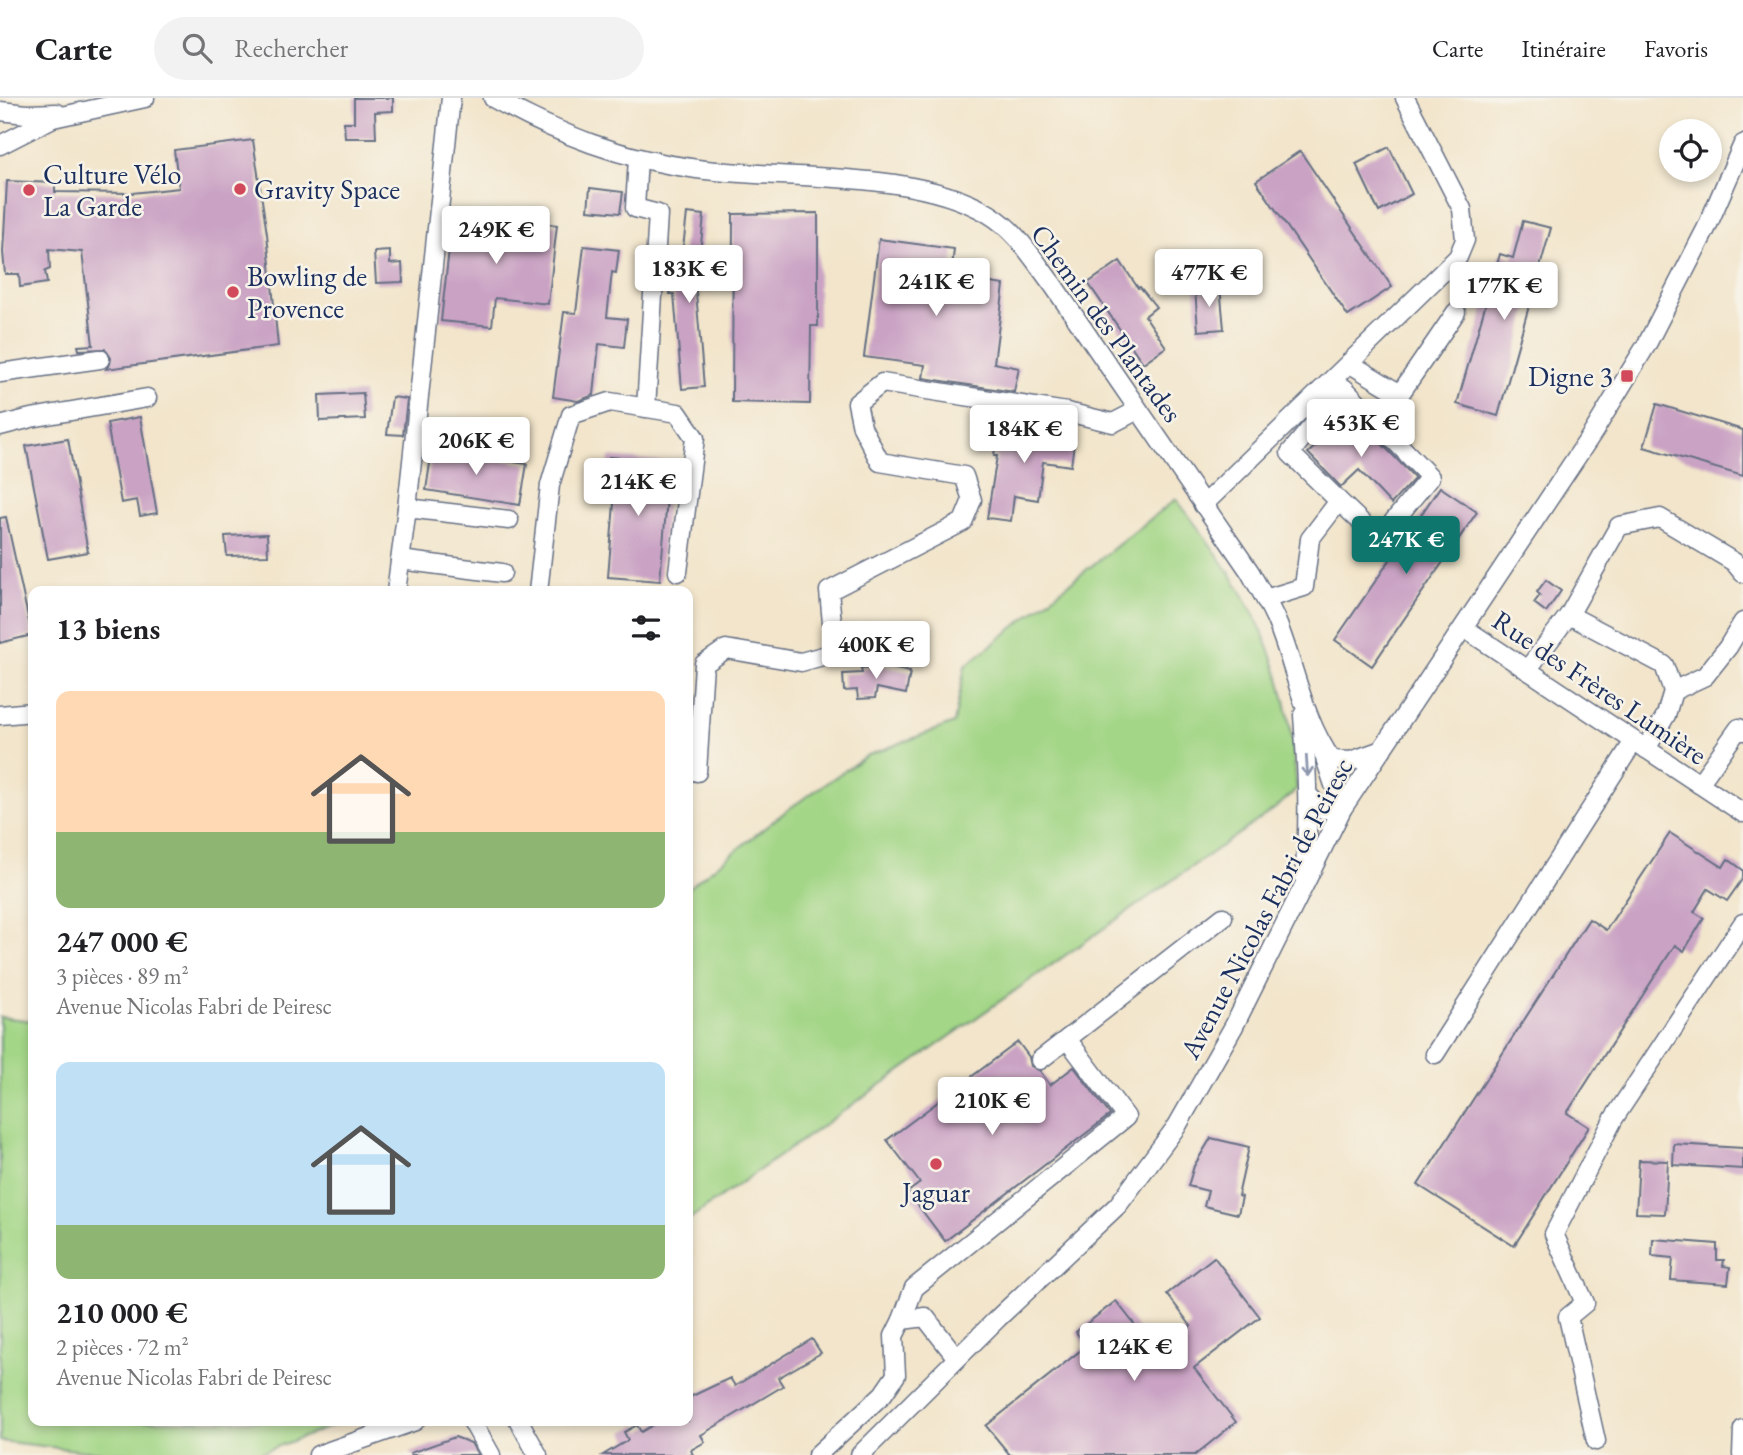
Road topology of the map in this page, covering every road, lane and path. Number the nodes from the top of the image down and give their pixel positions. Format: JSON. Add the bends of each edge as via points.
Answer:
{"nodes":[{"id":1,"x":145,"y":98,"type":"edge"},
{"id":2,"x":451,"y":98,"type":"edge"},
{"id":3,"x":493,"y":98,"type":"edge"},
{"id":4,"x":1405,"y":98,"type":"edge"},
{"id":5,"x":0,"y":111,"type":"edge"},
{"id":6,"x":74,"y":113,"type":"junction"},
{"id":7,"x":1743,"y":144,"type":"edge"},
{"id":8,"x":0,"y":145,"type":"edge"},
{"id":9,"x":638,"y":158,"type":"junction"},
{"id":10,"x":1456,"y":312,"type":"dead end"},
{"id":11,"x":100,"y":359,"type":"dead end"},
{"id":12,"x":1349,"y":363,"type":"junction"},
{"id":13,"x":0,"y":373,"type":"edge"},
{"id":14,"x":147,"y":398,"type":"dead end"},
{"id":15,"x":646,"y":408,"type":"junction"},
{"id":16,"x":1138,"y":410,"type":"junction"},
{"id":17,"x":0,"y":426,"type":"edge"},
{"id":18,"x":1339,"y":501,"type":"junction"},
{"id":19,"x":1203,"y":505,"type":"junction"},
{"id":20,"x":407,"y":508,"type":"junction"},
{"id":21,"x":509,"y":520,"type":"dead end"},
{"id":22,"x":400,"y":560,"type":"junction"},
{"id":23,"x":678,"y":572,"type":"dead end"},
{"id":24,"x":502,"y":573,"type":"dead end"},
{"id":25,"x":1743,"y":573,"type":"edge"},
{"id":26,"x":397,"y":586,"type":"edge"},
{"id":27,"x":539,"y":586,"type":"edge"},
{"id":28,"x":1265,"y":599,"type":"junction"},
{"id":29,"x":1569,"y":615,"type":"junction"},
{"id":30,"x":1743,"y":622,"type":"edge"},
{"id":31,"x":1464,"y":628,"type":"junction"},
{"id":32,"x":1527,"y":670,"type":"junction"},
{"id":33,"x":1672,"y":691,"type":"junction"},
{"id":34,"x":1302,"y":698,"type":"junction"},
{"id":35,"x":28,"y":712,"type":"edge"},
{"id":36,"x":0,"y":715,"type":"edge"},
{"id":37,"x":1743,"y":731,"type":"edge"},
{"id":38,"x":1319,"y":742,"type":"junction"},
{"id":39,"x":1640,"y":745,"type":"junction"},
{"id":40,"x":1382,"y":750,"type":"junction"},
{"id":41,"x":697,"y":772,"type":"dead end"},
{"id":42,"x":1699,"y":784,"type":"junction"},
{"id":43,"x":1309,"y":796,"type":"junction"},
{"id":44,"x":1342,"y":809,"type":"junction"},
{"id":45,"x":1743,"y":813,"type":"edge"},
{"id":46,"x":1303,"y":888,"type":"junction"},
{"id":47,"x":1223,"y":917,"type":"dead end"},
{"id":48,"x":1743,"y":923,"type":"edge"},
{"id":49,"x":1068,"y":1039,"type":"junction"},
{"id":50,"x":1435,"y":1055,"type":"dead end"},
{"id":51,"x":1040,"y":1060,"type":"dead end"},
{"id":52,"x":902,"y":1320,"type":"junction"},
{"id":53,"x":957,"y":1359,"type":"junction"},
{"id":54,"x":401,"y":1426,"type":"edge"},
{"id":55,"x":475,"y":1426,"type":"edge"},
{"id":56,"x":522,"y":1426,"type":"edge"},
{"id":57,"x":1743,"y":1429,"type":"edge"},
{"id":58,"x":1596,"y":1441,"type":"dead end"},
{"id":59,"x":318,"y":1455,"type":"edge"},
{"id":60,"x":491,"y":1455,"type":"edge"},
{"id":61,"x":538,"y":1455,"type":"edge"},
{"id":62,"x":817,"y":1455,"type":"edge"},
{"id":63,"x":860,"y":1455,"type":"edge"},
{"id":64,"x":1742,"y":1455,"type":"edge"}],
"edges":[{"from":1,"to":6,"type":"street"},
{"from":2,"to":20,"type":"street"},
{"from":3,"to":9,"type":"street","name":"Chemin des Plantades","via":[[588,144]]},
{"from":4,"to":12,"type":"street","via":[[1462,209],[1465,240],[1458,257]]},
{"from":5,"to":6,"type":"street"},
{"from":6,"to":8,"type":"street"},
{"from":7,"to":31,"type":"street","name":"Avenue Nicolas Fabri de Peiresc","via":[[1647,344]]},
{"from":9,"to":15,"type":"street","via":[[635,208],[658,214]]},
{"from":9,"to":16,"type":"street","name":"Chemin des Plantades","via":[[698,169],[929,191],[990,215],[1021,243]]},
{"from":10,"to":12,"type":"street","via":[[1400,394]]},
{"from":11,"to":13,"type":"street"},
{"from":12,"to":19,"type":"street"},
{"from":14,"to":17,"type":"street"},
{"from":15,"to":23,"type":"street","via":[[678,414],[695,438]]},
{"from":15,"to":27,"type":"street","via":[[610,402],[570,415],[550,485]]},
{"from":16,"to":19,"type":"street","name":"Chemin des Plantades"},
{"from":16,"to":41,"type":"street","via":[[1113,423],[882,383],[858,402],[862,427],[880,462],[964,476],[972,500],[968,511],[963,522],[829,591],[832,623],[841,641],[830,654],[801,662],[726,649],[704,664]]},
{"from":18,"to":18,"type":"street","via":[[1379,539],[1430,477],[1344,388],[1290,453]]},
{"from":18,"to":28,"type":"street","via":[[1310,539],[1304,587]]},
{"from":19,"to":28,"type":"street","name":"Chemin des Plantades"},
{"from":20,"to":21,"type":"street"},
{"from":20,"to":22,"type":"street"},
{"from":22,"to":24,"type":"street"},
{"from":22,"to":26,"type":"street"},
{"from":25,"to":29,"type":"street","via":[[1734,562],[1660,518],[1619,526]]},
{"from":28,"to":34,"type":"street","name":"Chemin des Plantades","via":[[1278,623]]},
{"from":29,"to":32,"type":"street"},
{"from":29,"to":33,"type":"street","via":[[1664,665]]},
{"from":30,"to":33,"type":"street","via":[[1706,676]]},
{"from":31,"to":32,"type":"street","name":"Rue des Frères Lumière"},
{"from":31,"to":40,"type":"street","name":"Avenue Nicolas Fabri de Peiresc"},
{"from":32,"to":39,"type":"street","name":"Rue des Frères Lumière"},
{"from":33,"to":39,"type":"street","via":[[1666,715]]},
{"from":34,"to":38,"type":"street"},
{"from":34,"to":43,"type":"street","one_way":true},
{"from":35,"to":36,"type":"street"},
{"from":37,"to":42,"type":"street","via":[[1739,728]]},
{"from":38,"to":40,"type":"street","via":[[1332,760],[1352,761]]},
{"from":38,"to":44,"type":"street"},
{"from":39,"to":42,"type":"street","name":"Rue des Frères Lumière"},
{"from":39,"to":50,"type":"street"},
{"from":40,"to":44,"type":"street","name":"Avenue Nicolas Fabri de Peiresc"},
{"from":42,"to":45,"type":"street","name":"Rue des Frères Lumière"},
{"from":43,"to":44,"type":"street","via":[[1322,808]]},
{"from":43,"to":46,"type":"street"},
{"from":44,"to":46,"type":"street","name":"Avenue Nicolas Fabri de Peiresc"},
{"from":46,"to":53,"type":"street","name":"Avenue Nicolas Fabri de Peiresc","via":[[1234,1026],[1177,1126],[1118,1205]]},
{"from":47,"to":49,"type":"street"},
{"from":48,"to":58,"type":"street","via":[[1614,1118],[1554,1234],[1585,1303],[1568,1317]]},
{"from":49,"to":51,"type":"street"},
{"from":49,"to":52,"type":"street","via":[[1126,1117],[914,1288]]},
{"from":52,"to":53,"type":"street","via":[[925,1317]]},
{"from":52,"to":62,"type":"street","via":[[894,1336],[896,1375],[883,1394]]},
{"from":53,"to":63,"type":"street","name":"Avenue Nicolas Fabri de Peiresc"},
{"from":54,"to":59,"type":"street"},
{"from":55,"to":60,"type":"street"},
{"from":56,"to":61,"type":"street"},
{"from":57,"to":64,"type":"street"}]}
